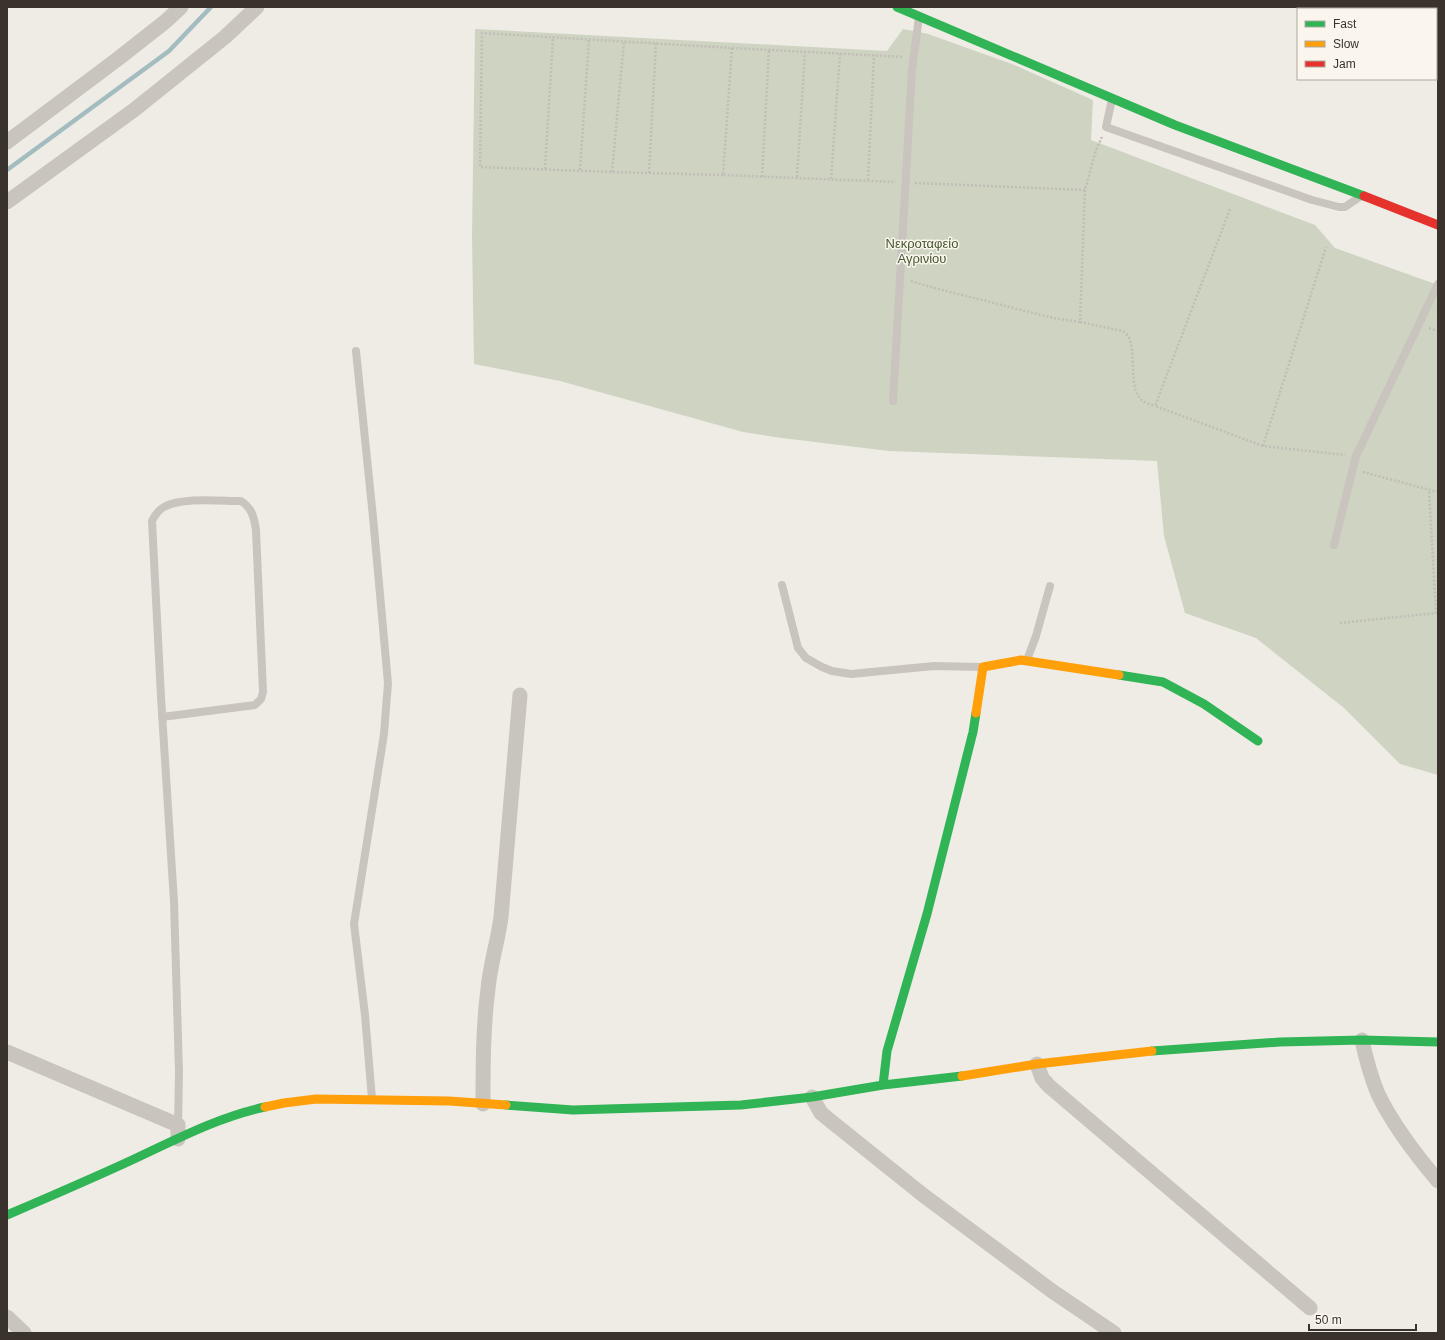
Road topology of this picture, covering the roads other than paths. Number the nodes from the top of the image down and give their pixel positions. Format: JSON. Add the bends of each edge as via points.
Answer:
{"nodes":[{"id":1,"x":181,"y":7,"type":"edge"},
{"id":2,"x":257,"y":7,"type":"edge"},
{"id":3,"x":897,"y":7,"type":"edge"},
{"id":4,"x":919,"y":16,"type":"junction"},
{"id":5,"x":1112,"y":99,"type":"junction"},
{"id":6,"x":7,"y":142,"type":"edge"},
{"id":7,"x":1363,"y":195,"type":"junction"},
{"id":8,"x":7,"y":202,"type":"edge"},
{"id":9,"x":1438,"y":225,"type":"edge"},
{"id":10,"x":1438,"y":284,"type":"edge"},
{"id":11,"x":356,"y":352,"type":"dead end"},
{"id":12,"x":893,"y":401,"type":"dead end"},
{"id":13,"x":1334,"y":545,"type":"dead end"},
{"id":14,"x":782,"y":585,"type":"dead end"},
{"id":15,"x":1050,"y":586,"type":"dead end"},
{"id":16,"x":1027,"y":661,"type":"junction"},
{"id":17,"x":983,"y":666,"type":"junction"},
{"id":18,"x":520,"y":696,"type":"dead end"},
{"id":19,"x":162,"y":717,"type":"junction"},
{"id":20,"x":1258,"y":741,"type":"dead end"},
{"id":21,"x":1362,"y":1040,"type":"junction"},
{"id":22,"x":1438,"y":1042,"type":"edge"},
{"id":23,"x":7,"y":1052,"type":"edge"},
{"id":24,"x":1037,"y":1064,"type":"junction"},
{"id":25,"x":883,"y":1086,"type":"junction"},
{"id":26,"x":812,"y":1097,"type":"junction"},
{"id":27,"x":372,"y":1100,"type":"junction"},
{"id":28,"x":483,"y":1104,"type":"junction"},
{"id":29,"x":178,"y":1132,"type":"junction"},
{"id":30,"x":1438,"y":1181,"type":"edge"},
{"id":31,"x":7,"y":1215,"type":"edge"},
{"id":32,"x":1310,"y":1308,"type":"dead end"},
{"id":33,"x":7,"y":1317,"type":"edge"},
{"id":34,"x":24,"y":1333,"type":"edge"},
{"id":35,"x":1114,"y":1333,"type":"edge"}],
"edges":[{"from":1,"to":6,"type":"street","via":[[119,58]]},
{"from":2,"to":8,"type":"street","via":[[134,110]]},
{"from":3,"to":4,"type":"street"},
{"from":4,"to":5,"type":"street"},
{"from":4,"to":12,"type":"lane","via":[[914,57]]},
{"from":5,"to":7,"type":"street"},
{"from":5,"to":7,"type":"lane","via":[[1106,127],[1312,200],[1345,207]]},
{"from":7,"to":9,"type":"street"},
{"from":10,"to":13,"type":"lane","via":[[1356,456]]},
{"from":11,"to":27,"type":"lane","via":[[388,683],[384,734],[354,924]]},
{"from":14,"to":17,"type":"lane","via":[[798,648],[806,658],[822,667],[851,674],[934,666]]},
{"from":15,"to":16,"type":"lane"},
{"from":16,"to":17,"type":"street"},
{"from":16,"to":20,"type":"street","via":[[1164,682],[1204,704]]},
{"from":17,"to":25,"type":"street","via":[[973,732],[927,914],[887,1051]]},
{"from":18,"to":28,"type":"street","via":[[500,922],[487,999]]},
{"from":19,"to":19,"type":"lane","via":[[152,521],[164,507],[186,501],[241,501],[253,513],[256,530],[263,692],[261,699],[255,704]]},
{"from":19,"to":29,"type":"lane","via":[[174,902],[179,1072]]},
{"from":21,"to":22,"type":"street"},
{"from":21,"to":24,"type":"street","via":[[1280,1042],[1160,1050]]},
{"from":21,"to":30,"type":"street","via":[[1379,1096],[1394,1122]]},
{"from":23,"to":29,"type":"street"},
{"from":24,"to":25,"type":"street"},
{"from":24,"to":32,"type":"street","via":[[1042,1078],[1054,1090]]},
{"from":25,"to":26,"type":"street"},
{"from":26,"to":28,"type":"street","via":[[740,1105],[668,1108],[572,1110]]},
{"from":26,"to":35,"type":"street","via":[[821,1112],[832,1122],[923,1195],[1052,1291]]},
{"from":27,"to":28,"type":"street"},
{"from":27,"to":29,"type":"street","via":[[316,1099],[284,1103],[246,1111]]},
{"from":29,"to":31,"type":"street"},
{"from":33,"to":34,"type":"street"}]}
